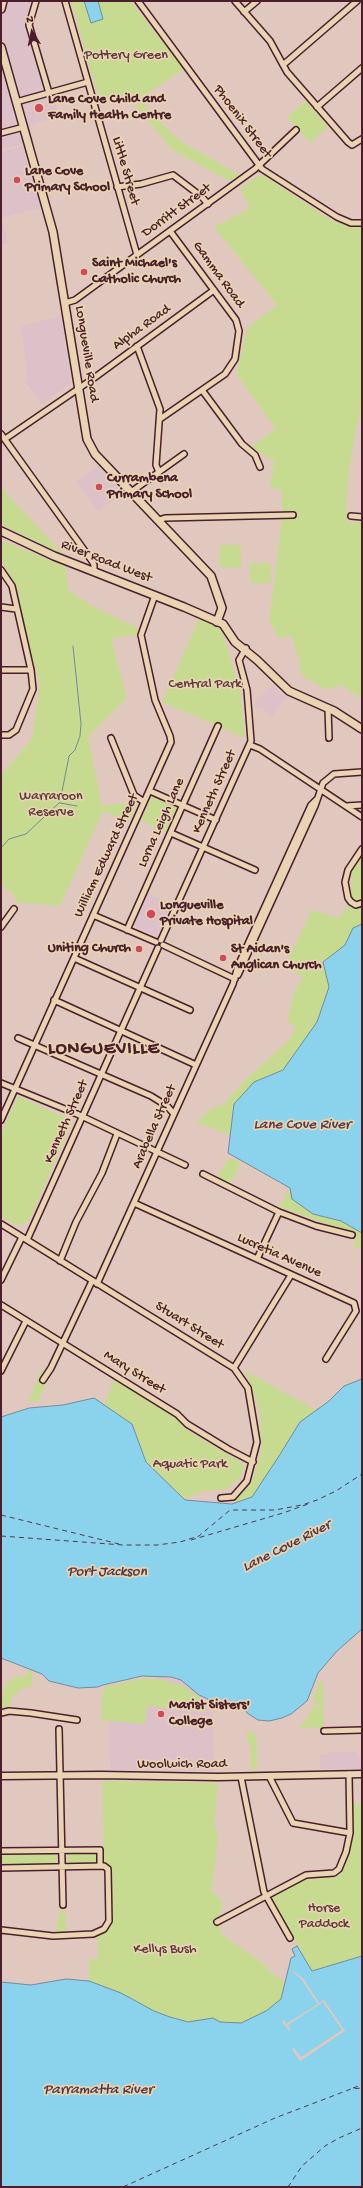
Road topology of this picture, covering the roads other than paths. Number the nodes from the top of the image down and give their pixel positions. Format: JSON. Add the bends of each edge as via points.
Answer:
{"nodes":[{"id":1,"x":3,"y":1,"type":"edge"},
{"id":2,"x":36,"y":1,"type":"edge"},
{"id":3,"x":65,"y":1,"type":"edge"},
{"id":4,"x":138,"y":1,"type":"edge"},
{"id":5,"x":235,"y":1,"type":"edge"},
{"id":6,"x":257,"y":1,"type":"edge"},
{"id":7,"x":357,"y":1,"type":"edge"},
{"id":8,"x":1,"y":9,"type":"edge"},
{"id":9,"x":244,"y":12,"type":"junction"},
{"id":10,"x":1,"y":47,"type":"edge"},
{"id":11,"x":283,"y":65,"type":"junction"},
{"id":12,"x":362,"y":68,"type":"edge"},
{"id":13,"x":88,"y":82,"type":"junction"},
{"id":14,"x":48,"y":93,"type":"junction"},
{"id":15,"x":16,"y":102,"type":"junction"},
{"id":16,"x":317,"y":107,"type":"junction"},
{"id":17,"x":24,"y":127,"type":"junction"},
{"id":18,"x":296,"y":130,"type":"dead end"},
{"id":19,"x":1,"y":133,"type":"edge"},
{"id":20,"x":362,"y":140,"type":"edge"},
{"id":21,"x":259,"y":165,"type":"junction"},
{"id":22,"x":117,"y":187,"type":"junction"},
{"id":23,"x":208,"y":204,"type":"junction"},
{"id":24,"x":362,"y":223,"type":"edge"},
{"id":25,"x":170,"y":231,"type":"junction"},
{"id":26,"x":137,"y":255,"type":"junction"},
{"id":27,"x":214,"y":290,"type":"junction"},
{"id":28,"x":65,"y":303,"type":"junction"},
{"id":29,"x":137,"y":346,"type":"junction"},
{"id":30,"x":78,"y":388,"type":"junction"},
{"id":31,"x":202,"y":390,"type":"junction"},
{"id":32,"x":160,"y":419,"type":"junction"},
{"id":33,"x":1,"y":434,"type":"edge"},
{"id":34,"x":5,"y":439,"type":"junction"},
{"id":35,"x":184,"y":454,"type":"dead end"},
{"id":36,"x":260,"y":467,"type":"dead end"},
{"id":37,"x":159,"y":472,"type":"junction"},
{"id":38,"x":132,"y":492,"type":"junction"},
{"id":39,"x":294,"y":515,"type":"dead end"},
{"id":40,"x":351,"y":516,"type":"dead end"},
{"id":41,"x":362,"y":516,"type":"edge"},
{"id":42,"x":159,"y":520,"type":"junction"},
{"id":43,"x":1,"y":531,"type":"edge"},
{"id":44,"x":1,"y":570,"type":"edge"},
{"id":45,"x":94,"y":572,"type":"junction"},
{"id":46,"x":155,"y":595,"type":"junction"},
{"id":47,"x":1,"y":607,"type":"edge"},
{"id":48,"x":16,"y":609,"type":"junction"},
{"id":49,"x":217,"y":620,"type":"junction"},
{"id":50,"x":245,"y":650,"type":"junction"},
{"id":51,"x":1,"y":670,"type":"edge"},
{"id":52,"x":31,"y":670,"type":"junction"},
{"id":53,"x":328,"y":708,"type":"junction"},
{"id":54,"x":218,"y":726,"type":"dead end"},
{"id":55,"x":362,"y":729,"type":"edge"},
{"id":56,"x":1,"y":735,"type":"edge"},
{"id":57,"x":111,"y":738,"type":"dead end"},
{"id":58,"x":329,"y":738,"type":"dead end"},
{"id":59,"x":250,"y":745,"type":"junction"},
{"id":60,"x":362,"y":772,"type":"edge"},
{"id":61,"x":320,"y":789,"type":"junction"},
{"id":62,"x":150,"y":791,"type":"junction"},
{"id":63,"x":144,"y":802,"type":"junction"},
{"id":64,"x":362,"y":805,"type":"edge"},
{"id":65,"x":184,"y":806,"type":"junction"},
{"id":66,"x":346,"y":806,"type":"junction"},
{"id":67,"x":362,"y":817,"type":"edge"},
{"id":68,"x":216,"y":820,"type":"junction"},
{"id":69,"x":171,"y":833,"type":"junction"},
{"id":70,"x":203,"y":847,"type":"junction"},
{"id":71,"x":362,"y":849,"type":"edge"},
{"id":72,"x":255,"y":870,"type":"dead end"},
{"id":73,"x":362,"y":903,"type":"edge"},
{"id":74,"x":14,"y":909,"type":"dead end"},
{"id":75,"x":93,"y":915,"type":"junction"},
{"id":76,"x":1,"y":927,"type":"edge"},
{"id":77,"x":127,"y":930,"type":"junction"},
{"id":78,"x":160,"y":942,"type":"junction"},
{"id":79,"x":74,"y":958,"type":"junction"},
{"id":80,"x":235,"y":979,"type":"junction"},
{"id":81,"x":141,"y":987,"type":"junction"},
{"id":82,"x":54,"y":1000,"type":"junction"},
{"id":83,"x":190,"y":1010,"type":"dead end"},
{"id":84,"x":121,"y":1029,"type":"junction"},
{"id":85,"x":18,"y":1038,"type":"dead end"},
{"id":86,"x":35,"y":1045,"type":"junction"},
{"id":87,"x":196,"y":1065,"type":"junction"},
{"id":88,"x":101,"y":1073,"type":"junction"},
{"id":89,"x":1,"y":1083,"type":"edge"},
{"id":90,"x":15,"y":1089,"type":"junction"},
{"id":91,"x":174,"y":1114,"type":"junction"},
{"id":92,"x":82,"y":1117,"type":"junction"},
{"id":93,"x":1,"y":1120,"type":"edge"},
{"id":94,"x":117,"y":1134,"type":"junction"},
{"id":95,"x":157,"y":1153,"type":"junction"},
{"id":96,"x":185,"y":1165,"type":"dead end"},
{"id":97,"x":203,"y":1174,"type":"dead end"},
{"id":98,"x":134,"y":1203,"type":"junction"},
{"id":99,"x":279,"y":1212,"type":"junction"},
{"id":100,"x":1,"y":1224,"type":"edge"},
{"id":101,"x":352,"y":1235,"type":"dead end"},
{"id":102,"x":24,"y":1239,"type":"junction"},
{"id":103,"x":257,"y":1259,"type":"junction"},
{"id":104,"x":60,"y":1261,"type":"junction"},
{"id":105,"x":291,"y":1275,"type":"junction"},
{"id":106,"x":1,"y":1280,"type":"edge"},
{"id":107,"x":95,"y":1282,"type":"junction"},
{"id":108,"x":1,"y":1305,"type":"edge"},
{"id":109,"x":26,"y":1321,"type":"junction"},
{"id":110,"x":62,"y":1342,"type":"junction"},
{"id":111,"x":326,"y":1359,"type":"dead end"},
{"id":112,"x":234,"y":1368,"type":"junction"},
{"id":113,"x":1,"y":1370,"type":"edge"},
{"id":114,"x":43,"y":1380,"type":"dead end"},
{"id":115,"x":253,"y":1462,"type":"junction"},
{"id":116,"x":221,"y":1498,"type":"dead end"},
{"id":117,"x":1,"y":1713,"type":"edge"},
{"id":118,"x":77,"y":1720,"type":"dead end"},
{"id":119,"x":59,"y":1729,"type":"dead end"},
{"id":120,"x":362,"y":1730,"type":"edge"},
{"id":121,"x":324,"y":1731,"type":"dead end"},
{"id":122,"x":349,"y":1774,"type":"junction"},
{"id":123,"x":362,"y":1774,"type":"edge"},
{"id":124,"x":60,"y":1775,"type":"junction"},
{"id":125,"x":1,"y":1776,"type":"edge"},
{"id":126,"x":269,"y":1776,"type":"junction"},
{"id":127,"x":241,"y":1777,"type":"junction"},
{"id":128,"x":350,"y":1833,"type":"junction"},
{"id":129,"x":62,"y":1850,"type":"junction"},
{"id":130,"x":1,"y":1851,"type":"edge"},
{"id":131,"x":102,"y":1866,"type":"junction"},
{"id":132,"x":62,"y":1867,"type":"junction"},
{"id":133,"x":1,"y":1868,"type":"edge"},
{"id":134,"x":267,"y":1896,"type":"junction"},
{"id":135,"x":63,"y":1905,"type":"dead end"},
{"id":136,"x":216,"y":1922,"type":"dead end"},
{"id":137,"x":1,"y":1930,"type":"edge"},
{"id":138,"x":290,"y":1938,"type":"dead end"}],
"edges":[{"from":1,"to":8,"type":"main road"},
{"from":2,"to":14,"type":"street","via":[[29,21]]},
{"from":3,"to":13,"type":"street","name":"Little Street"},
{"from":4,"to":21,"type":"street","name":"Phoenix Street"},
{"from":5,"to":9,"type":"street"},
{"from":6,"to":9,"type":"street"},
{"from":7,"to":11,"type":"street"},
{"from":9,"to":11,"type":"street","via":[[270,41]]},
{"from":10,"to":15,"type":"main road","name":"Longueville Road"},
{"from":11,"to":16,"type":"street"},
{"from":12,"to":16,"type":"street"},
{"from":13,"to":14,"type":"street"},
{"from":13,"to":22,"type":"street","name":"Little Street"},
{"from":14,"to":15,"type":"street"},
{"from":15,"to":17,"type":"main road","name":"Longueville Road"},
{"from":16,"to":20,"type":"street","via":[[350,144]]},
{"from":17,"to":19,"type":"street"},
{"from":17,"to":28,"type":"main road","name":"Longueville Road","via":[[53,232]]},
{"from":18,"to":21,"type":"street","name":"Dorritt Street"},
{"from":21,"to":23,"type":"street","name":"Dorritt Street"},
{"from":21,"to":24,"type":"street","name":"Phoenix Street","via":[[337,217]]},
{"from":22,"to":23,"type":"street","via":[[141,184],[173,175]]},
{"from":22,"to":26,"type":"street","name":"Little Street"},
{"from":23,"to":25,"type":"street","name":"Dorritt Street"},
{"from":25,"to":26,"type":"street","name":"Dorritt Street"},
{"from":25,"to":27,"type":"street","name":"Gamma Road"},
{"from":26,"to":28,"type":"street","name":"Dorritt Street","via":[[75,300]]},
{"from":27,"to":29,"type":"street","name":"Alpha Road"},
{"from":27,"to":31,"type":"street","name":"Gamma Road","via":[[236,320],[240,331],[235,359],[225,374]]},
{"from":28,"to":30,"type":"main road","name":"Longueville Road"},
{"from":29,"to":30,"type":"street","name":"Alpha Road"},
{"from":29,"to":32,"type":"street","via":[[160,409]]},
{"from":30,"to":34,"type":"street","name":"Alpha Road"},
{"from":30,"to":38,"type":"main road","name":"Longueville Road","via":[[88,443],[95,454]]},
{"from":31,"to":32,"type":"street","name":"Gamma Road"},
{"from":31,"to":36,"type":"street","via":[[242,444],[255,455]]},
{"from":32,"to":37,"type":"street","via":[[156,465]]},
{"from":33,"to":34,"type":"street"},
{"from":34,"to":45,"type":"street","via":[[92,561]]},
{"from":35,"to":37,"type":"street"},
{"from":37,"to":38,"type":"street"},
{"from":38,"to":42,"type":"main road","name":"Longueville Road"},
{"from":39,"to":42,"type":"street"},
{"from":40,"to":41,"type":"street"},
{"from":42,"to":49,"type":"main road","name":"Longueville Road","via":[[211,576],[221,606]]},
{"from":43,"to":45,"type":"main road","name":"River Road West"},
{"from":44,"to":48,"type":"street","via":[[12,586]]},
{"from":45,"to":46,"type":"main road","name":"River Road West"},
{"from":46,"to":49,"type":"main road","name":"River Road West"},
{"from":46,"to":62,"type":"street","name":"William Edward Street","via":[[140,635],[155,700],[171,742]]},
{"from":47,"to":48,"type":"street"},
{"from":48,"to":52,"type":"street"},
{"from":49,"to":50,"type":"main road","name":"River Road West","via":[[228,624]]},
{"from":50,"to":53,"type":"main road","name":"River Road West","via":[[292,694]]},
{"from":50,"to":59,"type":"street","name":"Kenneth Street","via":[[239,660],[247,690]]},
{"from":51,"to":52,"type":"street"},
{"from":52,"to":56,"type":"street","via":[[33,689],[16,730],[9,735]]},
{"from":53,"to":55,"type":"main road","name":"River Road West"},
{"from":53,"to":58,"type":"street"},
{"from":54,"to":65,"type":"street","name":"Lorna Leigh Lane"},
{"from":57,"to":63,"type":"street","via":[[134,795]]},
{"from":59,"to":61,"type":"street"},
{"from":59,"to":68,"type":"street","name":"Kenneth Street"},
{"from":60,"to":61,"type":"street","name":"Arabella Street","via":[[334,774]]},
{"from":61,"to":66,"type":"street"},
{"from":61,"to":80,"type":"street","name":"Arabella Street","via":[[307,812],[238,966]]},
{"from":62,"to":63,"type":"street","name":"William Edward Street"},
{"from":62,"to":65,"type":"street"},
{"from":63,"to":75,"type":"street","name":"William Edward Street"},
{"from":64,"to":66,"type":"street"},
{"from":65,"to":68,"type":"street"},
{"from":65,"to":69,"type":"street","name":"Lorna Leigh Lane"},
{"from":66,"to":67,"type":"street"},
{"from":68,"to":70,"type":"street","name":"Kenneth Street"},
{"from":69,"to":70,"type":"street"},
{"from":69,"to":77,"type":"street","name":"Lorna Leigh Lane"},
{"from":70,"to":72,"type":"street"},
{"from":70,"to":78,"type":"street","name":"Kenneth Street"},
{"from":71,"to":73,"type":"street","via":[[346,876],[348,898],[356,905]]},
{"from":74,"to":76,"type":"street"},
{"from":75,"to":77,"type":"street"},
{"from":75,"to":79,"type":"street","name":"William Edward Street"},
{"from":77,"to":78,"type":"street"},
{"from":78,"to":80,"type":"street"},
{"from":78,"to":81,"type":"street","name":"Kenneth Street"},
{"from":79,"to":81,"type":"street"},
{"from":79,"to":82,"type":"street","name":"William Edward Street"},
{"from":80,"to":87,"type":"street","name":"Arabella Street"},
{"from":81,"to":83,"type":"street"},
{"from":81,"to":84,"type":"street","name":"Kenneth Street"},
{"from":82,"to":84,"type":"street"},
{"from":82,"to":86,"type":"street","name":"William Edward Street"},
{"from":84,"to":87,"type":"street"},
{"from":84,"to":88,"type":"street","name":"Kenneth Street"},
{"from":85,"to":86,"type":"street"},
{"from":86,"to":88,"type":"street"},
{"from":86,"to":90,"type":"street","name":"William Edward Street"},
{"from":87,"to":91,"type":"street","name":"Arabella Street"},
{"from":88,"to":91,"type":"street","via":[[151,1096]]},
{"from":88,"to":92,"type":"street","name":"Kenneth Street"},
{"from":89,"to":90,"type":"street"},
{"from":90,"to":92,"type":"street"},
{"from":90,"to":93,"type":"street","name":"William Edward Street"},
{"from":91,"to":95,"type":"street","name":"Arabella Street"},
{"from":92,"to":94,"type":"street"},
{"from":92,"to":102,"type":"street","name":"Kenneth Street"},
{"from":94,"to":95,"type":"street"},
{"from":94,"to":104,"type":"street"},
{"from":95,"to":96,"type":"street"},
{"from":95,"to":98,"type":"street","name":"Arabella Street"},
{"from":97,"to":99,"type":"street"},
{"from":98,"to":103,"type":"street","name":"Lucretia Avenue"},
{"from":98,"to":107,"type":"street","name":"Arabella Street"},
{"from":99,"to":101,"type":"street","via":[[316,1226]]},
{"from":99,"to":103,"type":"street"},
{"from":100,"to":102,"type":"street","name":"Stuart Street"},
{"from":102,"to":104,"type":"street","name":"Stuart Street"},
{"from":102,"to":106,"type":"street","name":"Kenneth Street"},
{"from":103,"to":105,"type":"street","name":"Lucretia Avenue"},
{"from":104,"to":107,"type":"street","name":"Stuart Street"},
{"from":105,"to":111,"type":"street","name":"Lucretia Avenue","via":[[354,1303],[356,1307]]},
{"from":105,"to":112,"type":"street"},
{"from":107,"to":110,"type":"street","name":"Arabella Street"},
{"from":107,"to":112,"type":"street","name":"Stuart Street"},
{"from":108,"to":109,"type":"street","name":"Mary Street"},
{"from":109,"to":110,"type":"street","name":"Mary Street"},
{"from":109,"to":113,"type":"street"},
{"from":110,"to":114,"type":"street","name":"Arabella Street"},
{"from":110,"to":115,"type":"street","name":"Mary Street","via":[[177,1414],[187,1424]]},
{"from":112,"to":115,"type":"street","name":"Stuart Street","via":[[248,1388],[257,1442]]},
{"from":115,"to":116,"type":"street","name":"Stuart Street","via":[[247,1481],[233,1497]]},
{"from":117,"to":118,"type":"street","via":[[32,1713]]},
{"from":119,"to":124,"type":"street"},
{"from":120,"to":121,"type":"street"},
{"from":122,"to":123,"type":"street","name":"Woolwich Road"},
{"from":122,"to":126,"type":"street","name":"Woolwich Road"},
{"from":122,"to":128,"type":"street"},
{"from":124,"to":125,"type":"street","name":"Woolwich Road"},
{"from":124,"to":127,"type":"street","name":"Woolwich Road"},
{"from":124,"to":129,"type":"street"},
{"from":126,"to":127,"type":"street","name":"Woolwich Road"},
{"from":126,"to":128,"type":"street","via":[[292,1823]]},
{"from":127,"to":134,"type":"street","via":[[263,1888]]},
{"from":128,"to":134,"type":"street","via":[[346,1852],[339,1869],[334,1873],[306,1874]]},
{"from":129,"to":130,"type":"street"},
{"from":129,"to":131,"type":"street","via":[[100,1850]]},
{"from":129,"to":132,"type":"street"},
{"from":131,"to":132,"type":"street"},
{"from":131,"to":137,"type":"street","via":[[108,1869],[109,1921],[100,1932],[67,1936]]},
{"from":132,"to":133,"type":"street"},
{"from":132,"to":135,"type":"street"},
{"from":134,"to":136,"type":"street"},
{"from":134,"to":138,"type":"street"}]}
